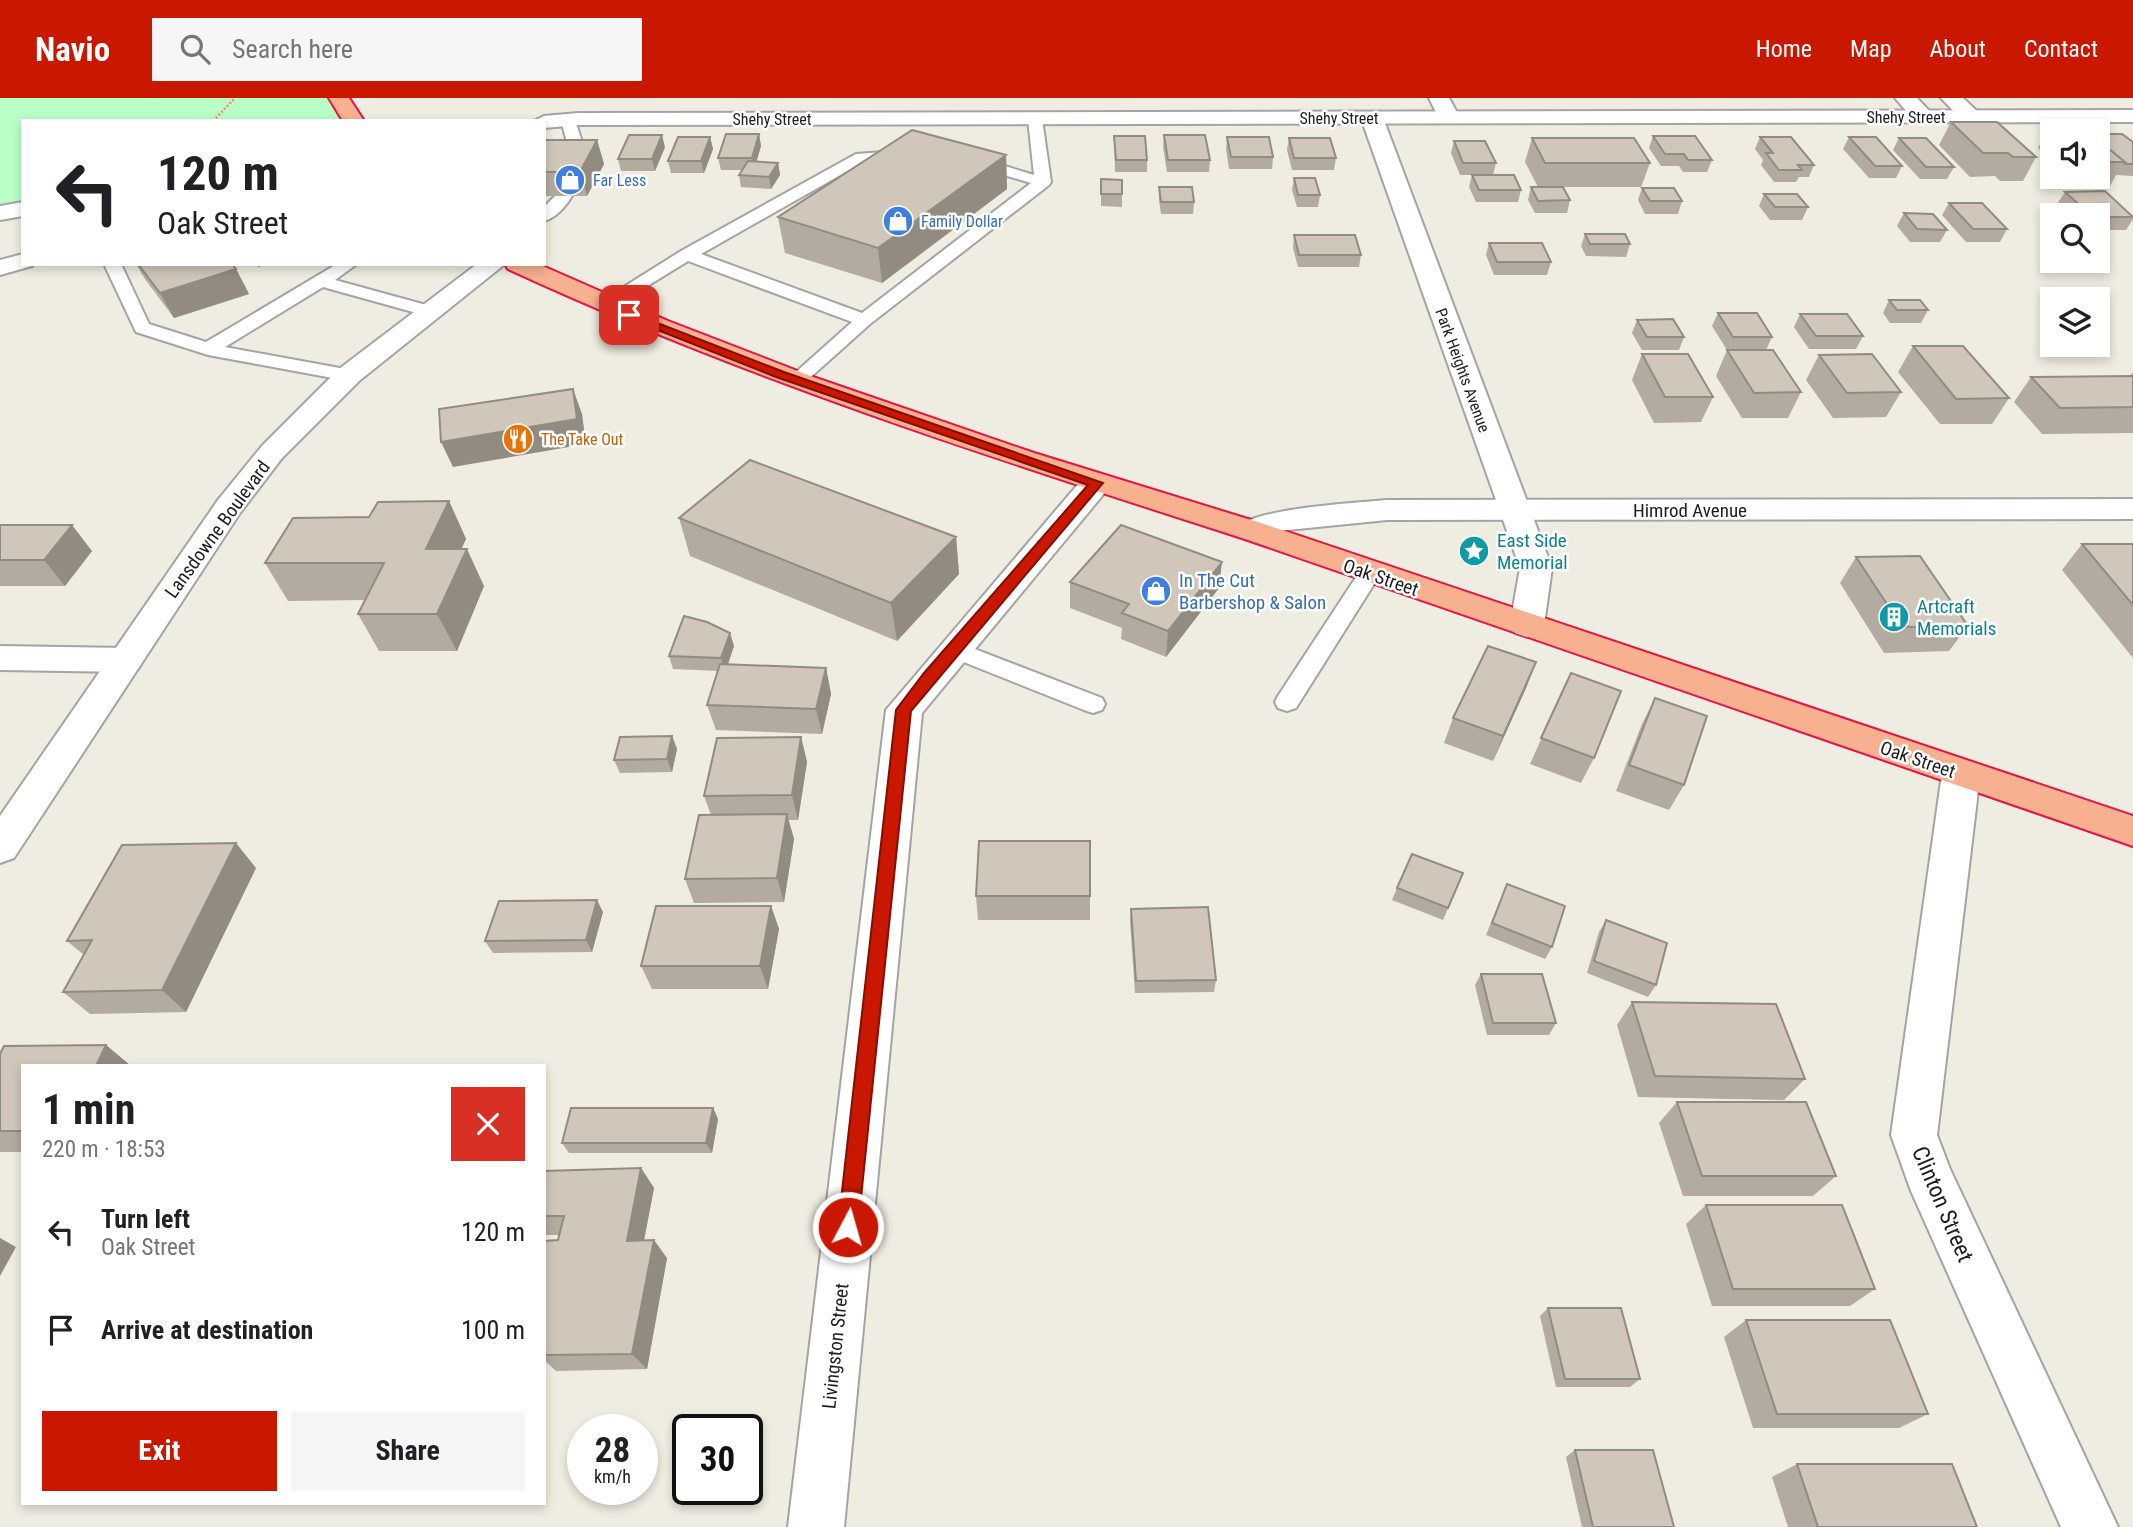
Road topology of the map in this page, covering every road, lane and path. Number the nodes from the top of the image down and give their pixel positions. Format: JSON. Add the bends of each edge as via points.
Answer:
{"nodes":[{"id":1,"x":235,"y":98,"type":"edge"},
{"id":2,"x":339,"y":98,"type":"edge"},
{"id":3,"x":1439,"y":98,"type":"edge"},
{"id":4,"x":1905,"y":98,"type":"edge"},
{"id":5,"x":1951,"y":98,"type":"edge"},
{"id":6,"x":2133,"y":116,"type":"edge"},
{"id":7,"x":1924,"y":117,"type":"junction"},
{"id":8,"x":1972,"y":117,"type":"junction"},
{"id":9,"x":1372,"y":118,"type":"junction"},
{"id":10,"x":1449,"y":118,"type":"junction"},
{"id":11,"x":215,"y":119,"type":"edge"},
{"id":12,"x":353,"y":119,"type":"edge"},
{"id":13,"x":1035,"y":119,"type":"junction"},
{"id":14,"x":568,"y":120,"type":"junction"},
{"id":15,"x":546,"y":122,"type":"edge"},
{"id":16,"x":925,"y":151,"type":"edge"},
{"id":17,"x":951,"y":154,"type":"edge"},
{"id":18,"x":1043,"y":183,"type":"junction"},
{"id":19,"x":21,"y":209,"type":"edge"},
{"id":20,"x":0,"y":213,"type":"edge"},
{"id":21,"x":546,"y":214,"type":"edge"},
{"id":22,"x":687,"y":256,"type":"junction"},
{"id":23,"x":21,"y":262,"type":"edge"},
{"id":24,"x":113,"y":266,"type":"edge"},
{"id":25,"x":346,"y":266,"type":"edge"},
{"id":26,"x":490,"y":266,"type":"edge"},
{"id":27,"x":521,"y":266,"type":"edge"},
{"id":28,"x":0,"y":268,"type":"edge"},
{"id":29,"x":320,"y":281,"type":"junction"},
{"id":30,"x":604,"y":305,"type":"junction"},
{"id":31,"x":431,"y":312,"type":"junction"},
{"id":32,"x":864,"y":320,"type":"junction"},
{"id":33,"x":208,"y":349,"type":"junction"},
{"id":34,"x":349,"y":375,"type":"junction"},
{"id":35,"x":796,"y":380,"type":"junction"},
{"id":36,"x":1096,"y":483,"type":"junction"},
{"id":37,"x":2133,"y":509,"type":"edge"},
{"id":38,"x":1514,"y":510,"type":"junction"},
{"id":39,"x":1250,"y":530,"type":"junction"},
{"id":40,"x":1370,"y":573,"type":"junction"},
{"id":41,"x":1527,"y":625,"type":"junction"},
{"id":42,"x":954,"y":649,"type":"junction"},
{"id":43,"x":0,"y":658,"type":"edge"},
{"id":44,"x":126,"y":660,"type":"junction"},
{"id":45,"x":1287,"y":702,"type":"dead end"},
{"id":46,"x":1093,"y":704,"type":"dead end"},
{"id":47,"x":1961,"y":774,"type":"junction"},
{"id":48,"x":2133,"y":831,"type":"edge"},
{"id":49,"x":0,"y":847,"type":"edge"},
{"id":50,"x":816,"y":1527,"type":"edge"},
{"id":51,"x":2090,"y":1527,"type":"edge"}],
"edges":[{"from":1,"to":11,"type":"path"},
{"from":2,"to":12,"type":"highway"},
{"from":3,"to":10,"type":"street"},
{"from":4,"to":7,"type":"street"},
{"from":5,"to":8,"type":"street"},
{"from":6,"to":8,"type":"street","name":"Shehy Street"},
{"from":7,"to":8,"type":"street","name":"Shehy Street"},
{"from":7,"to":10,"type":"street","name":"Shehy Street"},
{"from":9,"to":10,"type":"street","name":"Shehy Street"},
{"from":9,"to":13,"type":"street","name":"Shehy Street"},
{"from":9,"to":38,"type":"street","name":"Park Heights Avenue"},
{"from":13,"to":14,"type":"street","name":"Shehy Street"},
{"from":13,"to":18,"type":"lane"},
{"from":14,"to":15,"type":"street","name":"Shehy Street"},
{"from":14,"to":21,"type":"lane","via":[[580,164],[564,196]]},
{"from":16,"to":22,"type":"lane","via":[[861,157]]},
{"from":17,"to":18,"type":"lane"},
{"from":18,"to":32,"type":"lane"},
{"from":19,"to":20,"type":"street"},
{"from":22,"to":30,"type":"lane"},
{"from":22,"to":32,"type":"lane"},
{"from":23,"to":28,"type":"street"},
{"from":24,"to":33,"type":"lane","via":[[142,328]]},
{"from":25,"to":29,"type":"lane"},
{"from":26,"to":31,"type":"street","name":"Lansdowne Boulevard"},
{"from":27,"to":30,"type":"highway","name":"Oak Street"},
{"from":29,"to":31,"type":"lane"},
{"from":29,"to":33,"type":"lane"},
{"from":30,"to":35,"type":"highway","name":"Oak Street"},
{"from":31,"to":34,"type":"street","name":"Lansdowne Boulevard"},
{"from":32,"to":35,"type":"lane"},
{"from":33,"to":34,"type":"lane"},
{"from":34,"to":44,"type":"street","name":"Lansdowne Boulevard","via":[[265,461]]},
{"from":35,"to":36,"type":"highway","name":"Oak Street"},
{"from":36,"to":39,"type":"highway","name":"Oak Street"},
{"from":36,"to":42,"type":"street","name":"Livingston Street"},
{"from":37,"to":38,"type":"street","name":"Himrod Avenue"},
{"from":38,"to":39,"type":"street","name":"Himrod Avenue","via":[[1387,510],[1288,520]]},
{"from":38,"to":41,"type":"street","name":"Park Heights Avenue","via":[[1536,568]]},
{"from":39,"to":40,"type":"highway","name":"Oak Street"},
{"from":40,"to":41,"type":"highway","name":"Oak Street"},
{"from":40,"to":45,"type":"lane"},
{"from":41,"to":47,"type":"highway","name":"Oak Street"},
{"from":42,"to":46,"type":"lane"},
{"from":42,"to":50,"type":"street","name":"Livingston Street","via":[[904,710]]},
{"from":43,"to":44,"type":"street"},
{"from":44,"to":49,"type":"street","name":"Lansdowne Boulevard"},
{"from":47,"to":48,"type":"highway","name":"Oak Street"},
{"from":47,"to":51,"type":"street","name":"Clinton Street","via":[[1914,1135],[1928,1175]]}]}
